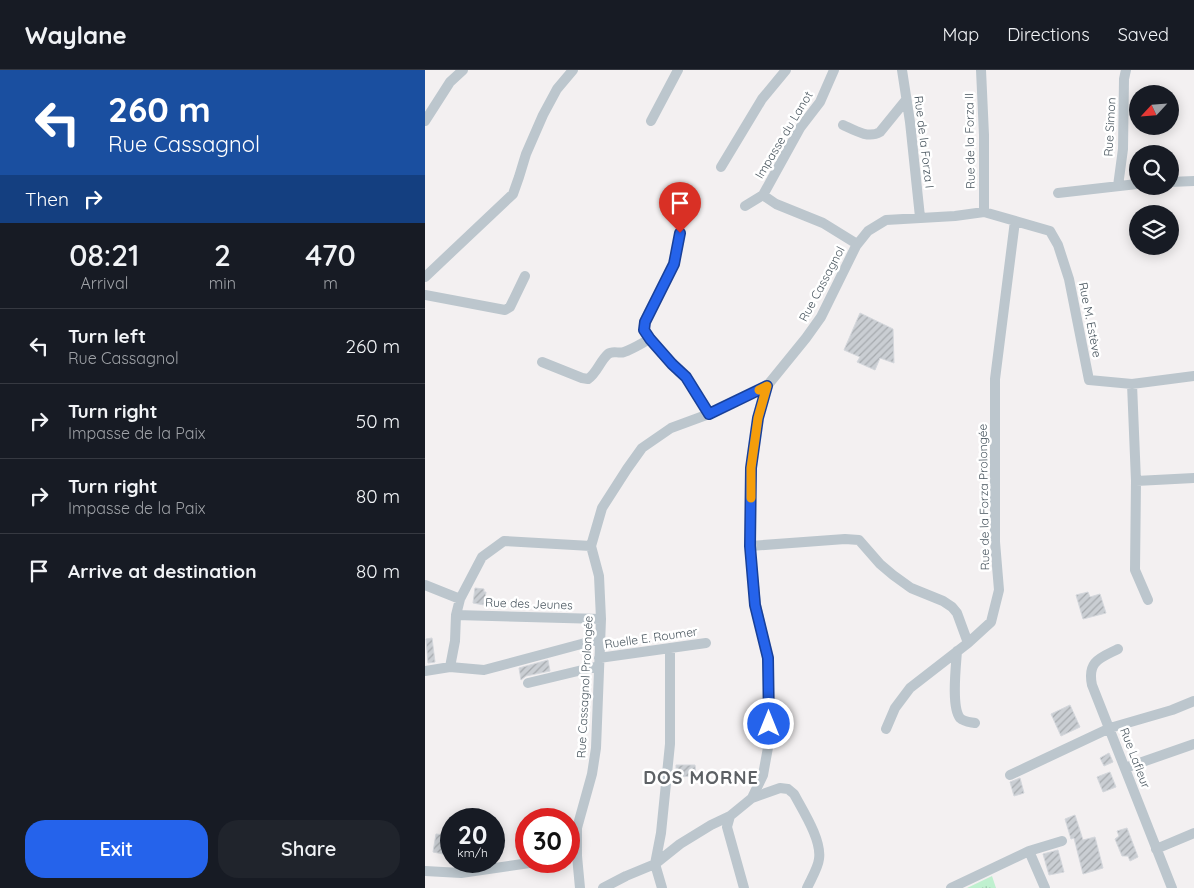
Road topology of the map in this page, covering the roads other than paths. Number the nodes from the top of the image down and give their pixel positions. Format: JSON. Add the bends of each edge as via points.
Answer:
{"nodes":[{"id":1,"x":463,"y":70,"type":"edge"},
{"id":2,"x":573,"y":70,"type":"edge"},
{"id":3,"x":678,"y":70,"type":"edge"},
{"id":4,"x":786,"y":70,"type":"edge"},
{"id":5,"x":835,"y":70,"type":"edge"},
{"id":6,"x":902,"y":70,"type":"edge"},
{"id":7,"x":981,"y":70,"type":"edge"},
{"id":8,"x":1126,"y":70,"type":"edge"},
{"id":9,"x":907,"y":100,"type":"junction"},
{"id":10,"x":425,"y":121,"type":"edge"},
{"id":11,"x":651,"y":121,"type":"dead end"},
{"id":12,"x":843,"y":125,"type":"dead end"},
{"id":13,"x":721,"y":167,"type":"dead end"},
{"id":14,"x":1194,"y":181,"type":"edge"},
{"id":15,"x":1179,"y":182,"type":"edge"},
{"id":16,"x":1129,"y":185,"type":"edge"},
{"id":17,"x":1119,"y":186,"type":"junction"},
{"id":18,"x":1058,"y":193,"type":"dead end"},
{"id":19,"x":763,"y":195,"type":"junction"},
{"id":20,"x":745,"y":206,"type":"dead end"},
{"id":21,"x":984,"y":212,"type":"junction"},
{"id":22,"x":921,"y":217,"type":"junction"},
{"id":23,"x":1015,"y":221,"type":"junction"},
{"id":24,"x":680,"y":233,"type":"dead end"},
{"id":25,"x":857,"y":244,"type":"junction"},
{"id":26,"x":525,"y":276,"type":"dead end"},
{"id":27,"x":425,"y":277,"type":"edge"},
{"id":28,"x":425,"y":295,"type":"edge"},
{"id":29,"x":650,"y":339,"type":"junction"},
{"id":30,"x":542,"y":362,"type":"dead end"},
{"id":31,"x":1194,"y":376,"type":"edge"},
{"id":32,"x":1131,"y":384,"type":"junction"},
{"id":33,"x":767,"y":386,"type":"junction"},
{"id":34,"x":709,"y":414,"type":"junction"},
{"id":35,"x":1194,"y":478,"type":"edge"},
{"id":36,"x":1136,"y":481,"type":"junction"},
{"id":37,"x":591,"y":546,"type":"junction"},
{"id":38,"x":750,"y":546,"type":"junction"},
{"id":39,"x":425,"y":585,"type":"edge"},
{"id":40,"x":460,"y":599,"type":"junction"},
{"id":41,"x":1148,"y":600,"type":"dead end"},
{"id":42,"x":456,"y":615,"type":"junction"},
{"id":43,"x":601,"y":619,"type":"junction"},
{"id":44,"x":600,"y":639,"type":"junction"},
{"id":45,"x":706,"y":643,"type":"dead end"},
{"id":46,"x":968,"y":643,"type":"junction"},
{"id":47,"x":670,"y":648,"type":"junction"},
{"id":48,"x":1118,"y":649,"type":"dead end"},
{"id":49,"x":957,"y":651,"type":"junction"},
{"id":50,"x":599,"y":662,"type":"junction"},
{"id":51,"x":449,"y":667,"type":"junction"},
{"id":52,"x":425,"y":671,"type":"edge"},
{"id":53,"x":528,"y":683,"type":"dead end"},
{"id":54,"x":1194,"y":701,"type":"edge"},
{"id":55,"x":975,"y":723,"type":"dead end"},
{"id":56,"x":1110,"y":728,"type":"junction"},
{"id":57,"x":886,"y":729,"type":"dead end"},
{"id":58,"x":1194,"y":744,"type":"edge"},
{"id":59,"x":1125,"y":768,"type":"junction"},
{"id":60,"x":1010,"y":775,"type":"dead end"},
{"id":61,"x":752,"y":798,"type":"junction"},
{"id":62,"x":730,"y":816,"type":"junction"},
{"id":63,"x":580,"y":817,"type":"edge"},
{"id":64,"x":1194,"y":832,"type":"edge"},
{"id":65,"x":1062,"y":841,"type":"dead end"},
{"id":66,"x":1157,"y":849,"type":"junction"},
{"id":67,"x":1029,"y":851,"type":"junction"},
{"id":68,"x":655,"y":864,"type":"junction"},
{"id":69,"x":515,"y":865,"type":"edge"},
{"id":70,"x":425,"y":871,"type":"edge"},
{"id":71,"x":577,"y":873,"type":"edge"},
{"id":72,"x":580,"y":888,"type":"edge"},
{"id":73,"x":603,"y":888,"type":"edge"},
{"id":74,"x":662,"y":888,"type":"edge"},
{"id":75,"x":743,"y":888,"type":"edge"},
{"id":76,"x":807,"y":888,"type":"edge"},
{"id":77,"x":951,"y":888,"type":"edge"},
{"id":78,"x":1045,"y":888,"type":"edge"},
{"id":79,"x":1172,"y":888,"type":"edge"}],
"edges":[{"from":1,"to":10,"type":"street"},
{"from":2,"to":27,"type":"street","via":[[557,89],[543,115],[513,194]]},
{"from":3,"to":11,"type":"street"},
{"from":4,"to":13,"type":"street","via":[[762,99]]},
{"from":5,"to":19,"type":"street","name":"Impasse du Lanot","via":[[820,102],[800,128]]},
{"from":6,"to":9,"type":"street","name":"Rue de la Forza I"},
{"from":7,"to":21,"type":"street","name":"Rue de la Forza II"},
{"from":8,"to":17,"type":"street","name":"Rue Simon"},
{"from":9,"to":12,"type":"street","via":[[875,135]]},
{"from":9,"to":22,"type":"street","name":"Rue de la Forza I"},
{"from":14,"to":15,"type":"street"},
{"from":16,"to":17,"type":"street"},
{"from":17,"to":18,"type":"street"},
{"from":19,"to":20,"type":"street","name":"Impasse du Lanot"},
{"from":19,"to":25,"type":"street","via":[[823,222]]},
{"from":21,"to":22,"type":"street","name":"Rue Cassagnol"},
{"from":21,"to":23,"type":"street","name":"Rue M. Estève"},
{"from":22,"to":25,"type":"street","name":"Rue Cassagnol","via":[[886,220],[868,231]]},
{"from":23,"to":32,"type":"street","name":"Rue M. Estève","via":[[1050,232],[1058,245],[1069,279],[1089,380]]},
{"from":23,"to":46,"type":"street","name":"Rue de la Forza Prolongée","via":[[995,379],[995,542],[999,590],[991,622]]},
{"from":24,"to":29,"type":"street","via":[[674,264],[645,322],[644,330]]},
{"from":25,"to":33,"type":"street","name":"Rue Cassagnol","via":[[821,317]]},
{"from":26,"to":28,"type":"street","via":[[510,307],[505,310]]},
{"from":29,"to":30,"type":"street","via":[[625,352],[612,352],[588,379]]},
{"from":29,"to":34,"type":"street","via":[[686,377]]},
{"from":31,"to":32,"type":"street","name":"Rue M. Estève"},
{"from":32,"to":36,"type":"street"},
{"from":33,"to":34,"type":"street","name":"Rue Cassagnol"},
{"from":33,"to":38,"type":"street","via":[[758,418],[751,468]]},
{"from":34,"to":37,"type":"street","name":"Rue Cassagnol","via":[[671,428],[642,448],[602,508]]},
{"from":35,"to":36,"type":"street"},
{"from":36,"to":41,"type":"street","via":[[1135,570]]},
{"from":37,"to":40,"type":"street","via":[[504,541],[482,557]]},
{"from":37,"to":43,"type":"street","name":"Rue Cassagnol Prolongée","via":[[599,576]]},
{"from":38,"to":46,"type":"street","via":[[859,540],[880,564],[911,588],[952,607]]},
{"from":38,"to":61,"type":"street","via":[[755,605],[768,658],[769,706],[769,742],[763,775]]},
{"from":39,"to":40,"type":"street"},
{"from":40,"to":42,"type":"street"},
{"from":42,"to":43,"type":"street","name":"Rue des Jeunes"},
{"from":42,"to":51,"type":"street","via":[[455,642]]},
{"from":43,"to":44,"type":"street","name":"Rue Cassagnol Prolongée"},
{"from":44,"to":50,"type":"street","name":"Rue Cassagnol Prolongée"},
{"from":44,"to":51,"type":"street","via":[[484,670]]},
{"from":45,"to":47,"type":"street","name":"Ruelle E. Roumer"},
{"from":46,"to":49,"type":"street","name":"Rue de la Forza Prolongée"},
{"from":47,"to":50,"type":"street","name":"Ruelle E. Roumer"},
{"from":47,"to":68,"type":"street","via":[[670,744]]},
{"from":48,"to":56,"type":"street","name":"Rue Lafleur","via":[[1098,659],[1090,674]]},
{"from":49,"to":55,"type":"street","via":[[956,709],[965,721]]},
{"from":49,"to":57,"type":"street","name":"Rue de la Forza Prolongée","via":[[910,688],[895,708]]},
{"from":50,"to":53,"type":"street","name":"Ruelle E. Roumer"},
{"from":50,"to":63,"type":"street","name":"Rue Cassagnol Prolongée","via":[[596,748]]},
{"from":51,"to":52,"type":"street"},
{"from":54,"to":56,"type":"street"},
{"from":56,"to":59,"type":"street","name":"Rue Lafleur"},
{"from":56,"to":60,"type":"street"},
{"from":58,"to":59,"type":"street"},
{"from":59,"to":66,"type":"street","name":"Rue Lafleur"},
{"from":61,"to":62,"type":"street"},
{"from":61,"to":76,"type":"street","via":[[780,788],[794,794],[817,839],[819,850],[819,861]]},
{"from":62,"to":68,"type":"street","via":[[680,844]]},
{"from":62,"to":75,"type":"street","via":[[727,827]]},
{"from":64,"to":66,"type":"street"},
{"from":65,"to":67,"type":"street"},
{"from":66,"to":79,"type":"street","name":"Rue Lafleur"},
{"from":67,"to":77,"type":"street"},
{"from":67,"to":78,"type":"street"},
{"from":68,"to":73,"type":"street"},
{"from":68,"to":74,"type":"street"},
{"from":69,"to":70,"type":"street","via":[[461,874]]},
{"from":71,"to":72,"type":"street","name":"Rue Cassagnol Prolongée"}]}
